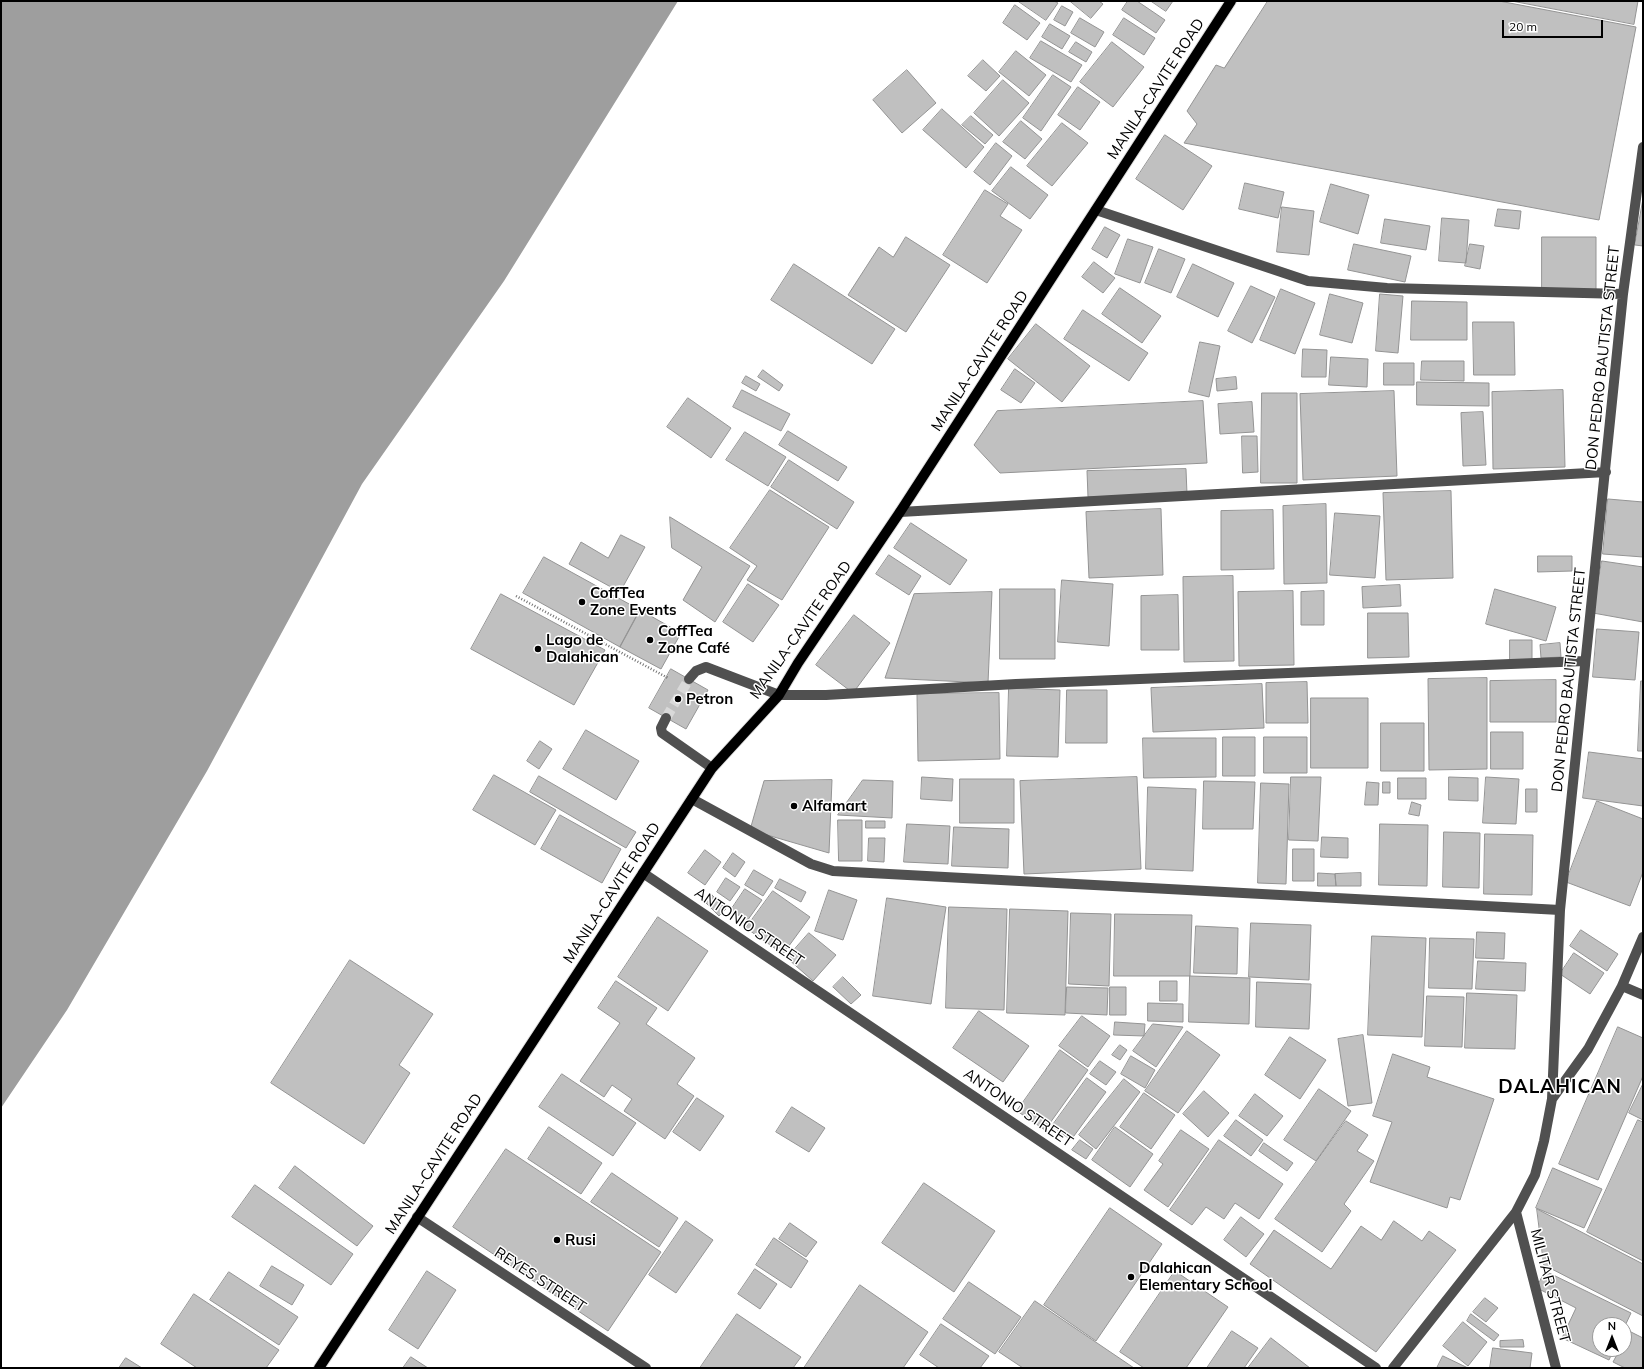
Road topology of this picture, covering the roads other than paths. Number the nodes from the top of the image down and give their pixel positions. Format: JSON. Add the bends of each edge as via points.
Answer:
{"nodes":[{"id":1,"x":1231,"y":1,"type":"edge"},
{"id":2,"x":1643,"y":147,"type":"edge"},
{"id":3,"x":1096,"y":210,"type":"junction"},
{"id":4,"x":1623,"y":294,"type":"junction"},
{"id":5,"x":1606,"y":472,"type":"junction"},
{"id":6,"x":900,"y":512,"type":"junction"},
{"id":7,"x":1585,"y":661,"type":"junction"},
{"id":8,"x":689,"y":679,"type":"tunnel mouth"},
{"id":9,"x":779,"y":695,"type":"junction"},
{"id":10,"x":666,"y":718,"type":"tunnel mouth"},
{"id":11,"x":712,"y":768,"type":"junction"},
{"id":12,"x":692,"y":799,"type":"junction"},
{"id":13,"x":643,"y":873,"type":"junction"},
{"id":14,"x":1560,"y":910,"type":"junction"},
{"id":15,"x":1643,"y":937,"type":"edge"},
{"id":16,"x":1622,"y":986,"type":"junction"},
{"id":17,"x":1643,"y":995,"type":"edge"},
{"id":18,"x":1552,"y":1099,"type":"junction"},
{"id":19,"x":1516,"y":1212,"type":"junction"},
{"id":20,"x":417,"y":1217,"type":"junction"},
{"id":21,"x":318,"y":1368,"type":"edge"},
{"id":22,"x":646,"y":1368,"type":"edge"},
{"id":23,"x":1376,"y":1368,"type":"edge"},
{"id":24,"x":1393,"y":1368,"type":"edge"},
{"id":25,"x":1556,"y":1368,"type":"edge"}],
"edges":[{"from":1,"to":3,"type":"main road","name":"MANILA-CAVITE ROAD"},
{"from":2,"to":4,"type":"street","name":"DON PEDRO BAUTISTA STREET"},
{"from":3,"to":4,"type":"street","via":[[1308,281],[1387,288]]},
{"from":3,"to":6,"type":"main road","name":"MANILA-CAVITE ROAD"},
{"from":4,"to":5,"type":"street","name":"DON PEDRO BAUTISTA STREET"},
{"from":5,"to":6,"type":"street"},
{"from":5,"to":7,"type":"street","name":"DON PEDRO BAUTISTA STREET"},
{"from":6,"to":9,"type":"main road","name":"MANILA-CAVITE ROAD"},
{"from":7,"to":9,"type":"street"},
{"from":7,"to":14,"type":"street","name":"DON PEDRO BAUTISTA STREET"},
{"from":8,"to":9,"type":"street","via":[[696,671],[706,667]]},
{"from":9,"to":11,"type":"main road","name":"MANILA-CAVITE ROAD"},
{"from":10,"to":11,"type":"street","via":[[660,728],[662,733]]},
{"from":11,"to":12,"type":"main road","name":"MANILA-CAVITE ROAD"},
{"from":12,"to":13,"type":"main road","name":"MANILA-CAVITE ROAD"},
{"from":12,"to":14,"type":"street","via":[[811,864],[833,871]]},
{"from":13,"to":20,"type":"main road","name":"MANILA-CAVITE ROAD"},
{"from":13,"to":23,"type":"street","name":"ANTONIO STREET"},
{"from":14,"to":18,"type":"street","name":"DON PEDRO BAUTISTA STREET"},
{"from":15,"to":16,"type":"street"},
{"from":16,"to":17,"type":"street"},
{"from":16,"to":18,"type":"street","via":[[1588,1049]]},
{"from":18,"to":19,"type":"street","name":"DON PEDRO BAUTISTA STREET","via":[[1535,1175]]},
{"from":19,"to":24,"type":"street","name":"DON PEDRO BAUTISTA STREET"},
{"from":19,"to":25,"type":"street","name":"MILITAR STREET"},
{"from":20,"to":21,"type":"main road","name":"MANILA-CAVITE ROAD"},
{"from":20,"to":22,"type":"street","name":"REYES STREET"}]}
